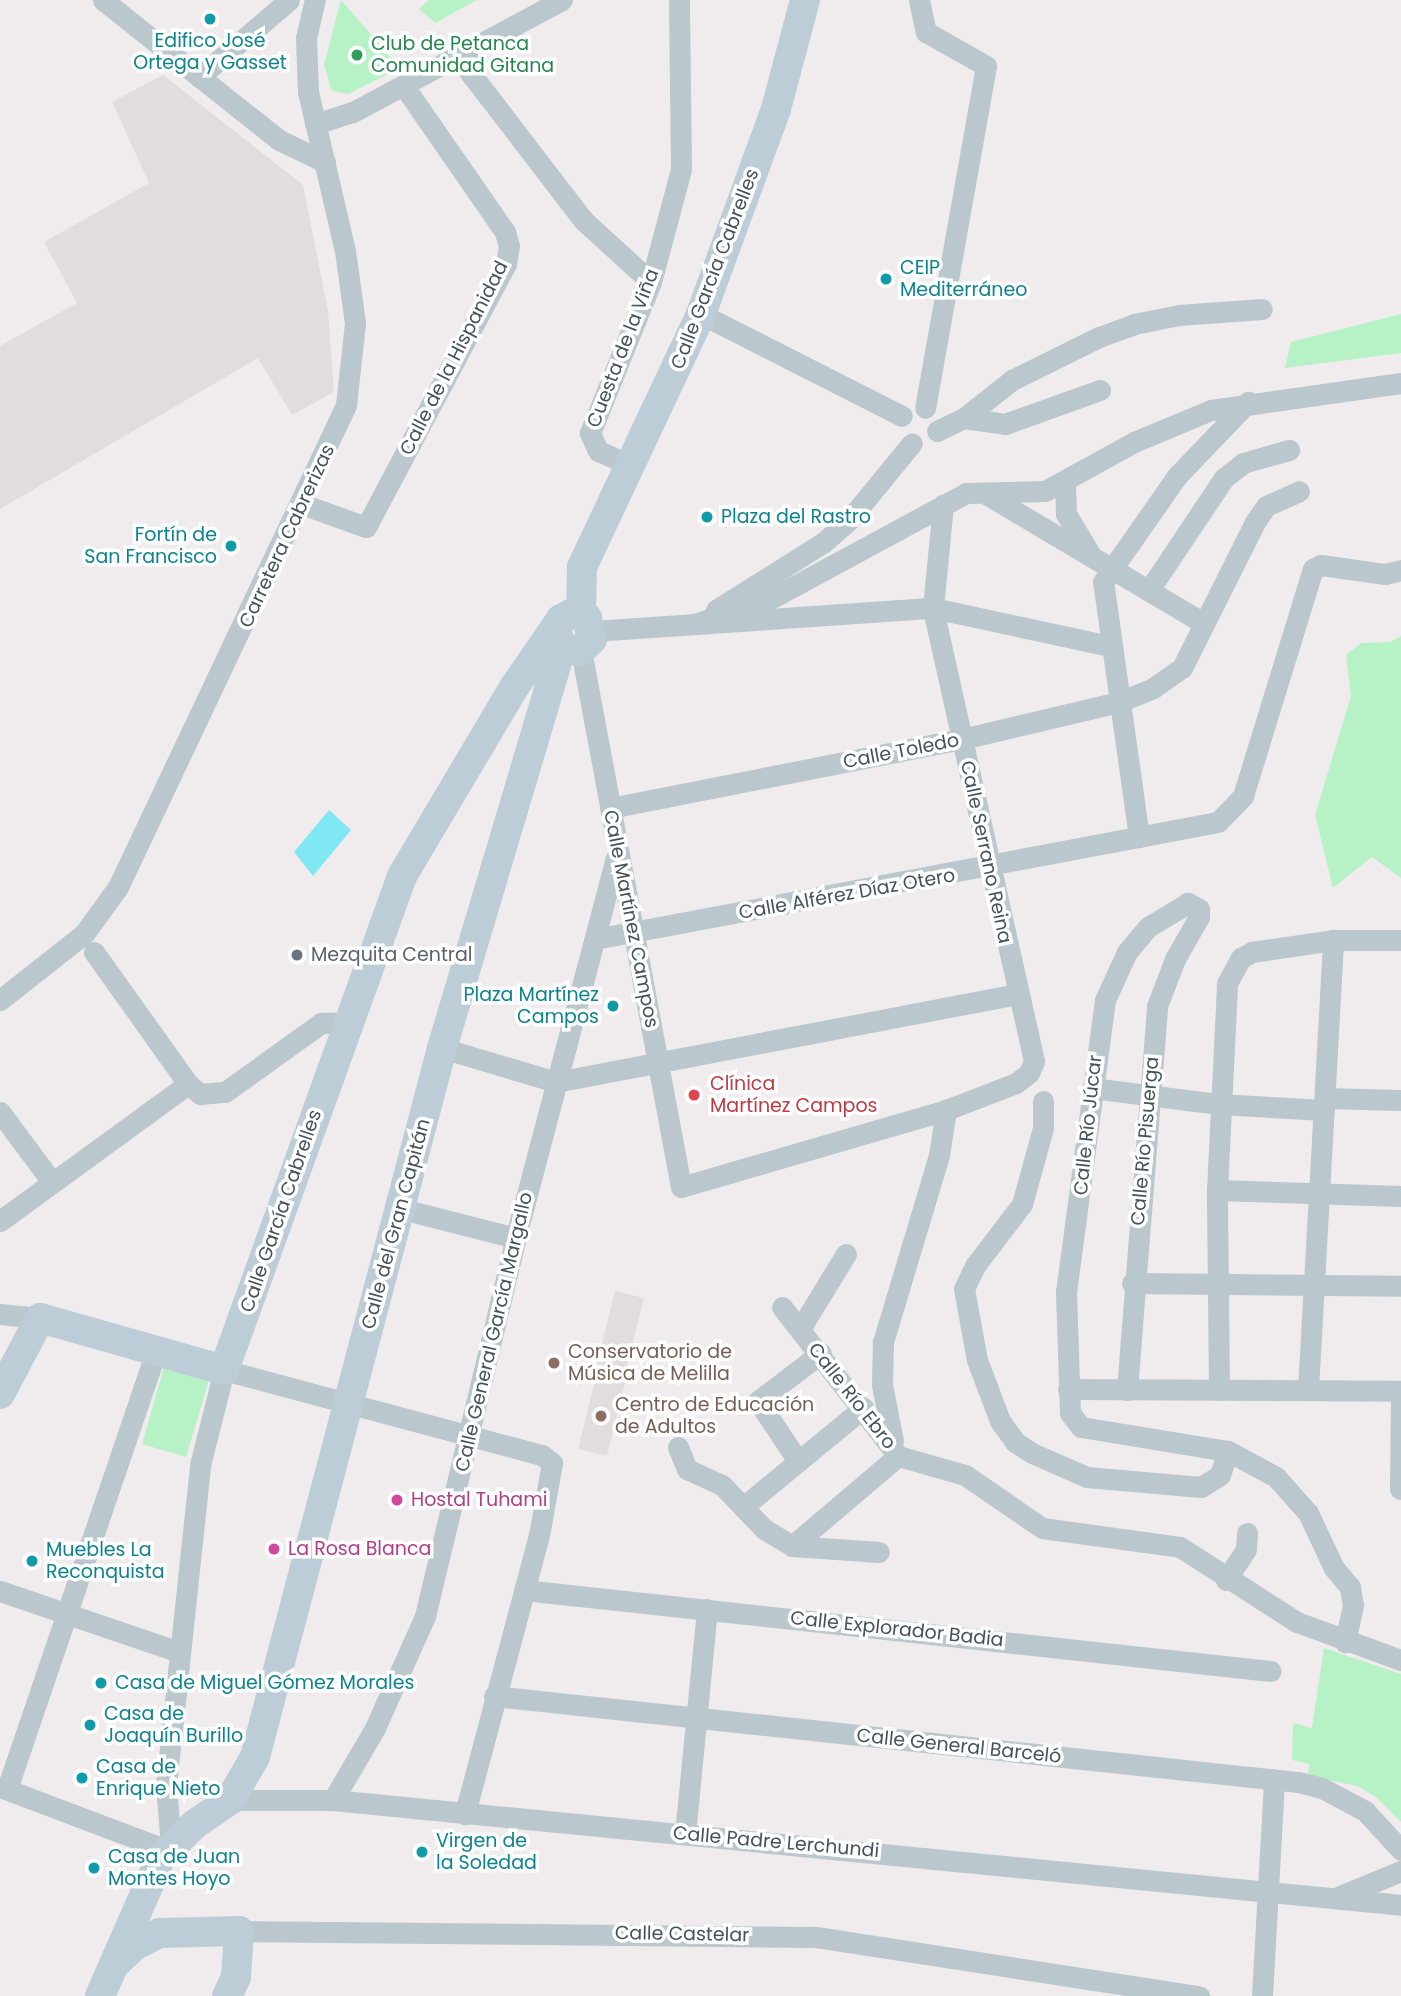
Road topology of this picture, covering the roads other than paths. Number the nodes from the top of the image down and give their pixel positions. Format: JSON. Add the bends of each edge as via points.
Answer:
{"nodes":[{"id":1,"x":103,"y":0,"type":"edge"},
{"id":2,"x":289,"y":0,"type":"edge"},
{"id":3,"x":315,"y":0,"type":"edge"},
{"id":4,"x":562,"y":0,"type":"edge"},
{"id":5,"x":679,"y":0,"type":"edge"},
{"id":6,"x":805,"y":0,"type":"edge"},
{"id":7,"x":919,"y":0,"type":"edge"},
{"id":8,"x":458,"y":57,"type":"junction"},
{"id":9,"x":199,"y":77,"type":"junction"},
{"id":10,"x":404,"y":86,"type":"junction"},
{"id":11,"x":315,"y":124,"type":"junction"},
{"id":12,"x":324,"y":162,"type":"junction"},
{"id":13,"x":651,"y":282,"type":"junction"},
{"id":14,"x":1262,"y":309,"type":"dead end"},
{"id":15,"x":701,"y":314,"type":"junction"},
{"id":16,"x":1401,"y":383,"type":"edge"},
{"id":17,"x":1100,"y":390,"type":"dead end"},
{"id":18,"x":1248,"y":402,"type":"junction"},
{"id":19,"x":925,"y":408,"type":"junction"},
{"id":20,"x":902,"y":416,"type":"junction"},
{"id":21,"x":964,"y":418,"type":"junction"},
{"id":22,"x":937,"y":431,"type":"junction"},
{"id":23,"x":912,"y":443,"type":"junction"},
{"id":24,"x":1289,"y":450,"type":"dead end"},
{"id":25,"x":632,"y":466,"type":"junction"},
{"id":26,"x":1065,"y":484,"type":"junction"},
{"id":27,"x":981,"y":491,"type":"junction"},
{"id":28,"x":1299,"y":491,"type":"dead end"},
{"id":29,"x":302,"y":504,"type":"junction"},
{"id":30,"x":943,"y":504,"type":"junction"},
{"id":31,"x":1104,"y":563,"type":"junction"},
{"id":32,"x":1401,"y":570,"type":"edge"},
{"id":33,"x":1149,"y":590,"type":"junction"},
{"id":34,"x":933,"y":608,"type":"junction"},
{"id":35,"x":1202,"y":622,"type":"junction"},
{"id":36,"x":695,"y":624,"type":"junction"},
{"id":37,"x":572,"y":631,"type":"junction"},
{"id":38,"x":1111,"y":646,"type":"junction"},
{"id":39,"x":1119,"y":702,"type":"junction"},
{"id":40,"x":962,"y":739,"type":"junction"},
{"id":41,"x":483,"y":740,"type":"junction"},
{"id":42,"x":531,"y":758,"type":"junction"},
{"id":43,"x":610,"y":808,"type":"junction"},
{"id":44,"x":1139,"y":837,"type":"junction"},
{"id":45,"x":618,"y":849,"type":"junction"},
{"id":46,"x":990,"y":868,"type":"junction"},
{"id":47,"x":1195,"y":904,"type":"joint"},
{"id":48,"x":634,"y":933,"type":"junction"},
{"id":49,"x":595,"y":939,"type":"junction"},
{"id":50,"x":1333,"y":940,"type":"junction"},
{"id":51,"x":1401,"y":940,"type":"edge"},
{"id":52,"x":94,"y":952,"type":"dead end"},
{"id":53,"x":1017,"y":994,"type":"junction"},
{"id":54,"x":0,"y":1000,"type":"edge"},
{"id":55,"x":346,"y":1022,"type":"junction"},
{"id":56,"x":442,"y":1048,"type":"junction"},
{"id":57,"x":658,"y":1064,"type":"junction"},
{"id":58,"x":556,"y":1082,"type":"junction"},
{"id":59,"x":188,"y":1084,"type":"junction"},
{"id":60,"x":1092,"y":1088,"type":"junction"},
{"id":61,"x":1148,"y":1096,"type":"junction"},
{"id":62,"x":1401,"y":1100,"type":"edge"},
{"id":63,"x":1043,"y":1101,"type":"dead end"},
{"id":64,"x":1219,"y":1104,"type":"junction"},
{"id":65,"x":1324,"y":1104,"type":"junction"},
{"id":66,"x":946,"y":1110,"type":"junction"},
{"id":67,"x":0,"y":1112,"type":"edge"},
{"id":68,"x":52,"y":1182,"type":"junction"},
{"id":69,"x":1217,"y":1190,"type":"junction"},
{"id":70,"x":1318,"y":1193,"type":"junction"},
{"id":71,"x":1401,"y":1196,"type":"edge"},
{"id":72,"x":398,"y":1208,"type":"junction"},
{"id":73,"x":0,"y":1221,"type":"edge"},
{"id":74,"x":516,"y":1238,"type":"junction"},
{"id":75,"x":846,"y":1254,"type":"dead end"},
{"id":76,"x":1132,"y":1283,"type":"junction"},
{"id":77,"x":1219,"y":1284,"type":"junction"},
{"id":78,"x":1313,"y":1285,"type":"junction"},
{"id":79,"x":1401,"y":1286,"type":"edge"},
{"id":80,"x":782,"y":1307,"type":"dead end"},
{"id":81,"x":0,"y":1314,"type":"edge"},
{"id":82,"x":40,"y":1318,"type":"junction"},
{"id":83,"x":800,"y":1329,"type":"junction"},
{"id":84,"x":157,"y":1349,"type":"junction"},
{"id":85,"x":821,"y":1353,"type":"junction"},
{"id":86,"x":224,"y":1370,"type":"junction"},
{"id":87,"x":2,"y":1374,"type":"edge"},
{"id":88,"x":1068,"y":1389,"type":"junction"},
{"id":89,"x":1127,"y":1390,"type":"junction"},
{"id":90,"x":1219,"y":1390,"type":"junction"},
{"id":91,"x":1308,"y":1390,"type":"junction"},
{"id":92,"x":1401,"y":1391,"type":"edge"},
{"id":93,"x":350,"y":1404,"type":"junction"},
{"id":94,"x":863,"y":1408,"type":"junction"},
{"id":95,"x":469,"y":1436,"type":"junction"},
{"id":96,"x":678,"y":1447,"type":"dead end"},
{"id":97,"x":1228,"y":1451,"type":"junction"},
{"id":98,"x":898,"y":1456,"type":"junction"},
{"id":99,"x":799,"y":1461,"type":"junction"},
{"id":100,"x":1400,"y":1489,"type":"edge"},
{"id":101,"x":743,"y":1507,"type":"junction"},
{"id":102,"x":1247,"y":1533,"type":"dead end"},
{"id":103,"x":792,"y":1546,"type":"junction"},
{"id":104,"x":879,"y":1552,"type":"dead end"},
{"id":105,"x":1226,"y":1580,"type":"junction"},
{"id":106,"x":524,"y":1590,"type":"junction"},
{"id":107,"x":0,"y":1591,"type":"edge"},
{"id":108,"x":707,"y":1609,"type":"junction"},
{"id":109,"x":68,"y":1614,"type":"junction"},
{"id":110,"x":1345,"y":1642,"type":"junction"},
{"id":111,"x":1401,"y":1644,"type":"edge"},
{"id":112,"x":179,"y":1652,"type":"junction"},
{"id":113,"x":1391,"y":1657,"type":"edge"},
{"id":114,"x":1271,"y":1671,"type":"dead end"},
{"id":115,"x":494,"y":1696,"type":"junction"},
{"id":116,"x":696,"y":1718,"type":"junction"},
{"id":117,"x":1274,"y":1779,"type":"junction"},
{"id":118,"x":3,"y":1788,"type":"edge"},
{"id":119,"x":230,"y":1800,"type":"junction"},
{"id":120,"x":333,"y":1800,"type":"junction"},
{"id":121,"x":464,"y":1814,"type":"junction"},
{"id":122,"x":685,"y":1834,"type":"junction"},
{"id":123,"x":169,"y":1848,"type":"junction"},
{"id":124,"x":1401,"y":1850,"type":"edge"},
{"id":125,"x":1401,"y":1871,"type":"edge"},
{"id":126,"x":1270,"y":1890,"type":"junction"},
{"id":127,"x":1338,"y":1897,"type":"junction"},
{"id":128,"x":142,"y":1899,"type":"junction"},
{"id":129,"x":1401,"y":1905,"type":"edge"},
{"id":130,"x":239,"y":1931,"type":"junction"},
{"id":131,"x":160,"y":1933,"type":"junction"},
{"id":132,"x":113,"y":1967,"type":"junction"},
{"id":133,"x":100,"y":1996,"type":"edge"},
{"id":134,"x":227,"y":1996,"type":"edge"},
{"id":135,"x":1199,"y":1996,"type":"edge"},
{"id":136,"x":1262,"y":1996,"type":"edge"}],
"edges":[{"from":1,"to":9,"type":"street"},
{"from":2,"to":9,"type":"street"},
{"from":3,"to":11,"type":"street","name":"Carretera Cabrerizas","via":[[305,62]]},
{"from":4,"to":8,"type":"street"},
{"from":5,"to":13,"type":"street","name":"Cuesta de la Viña","via":[[681,169]]},
{"from":6,"to":15,"type":"main road","name":"Calle García Cabrelles","via":[[776,109]]},
{"from":7,"to":19,"type":"street","via":[[926,32],[986,66]]},
{"from":8,"to":10,"type":"street"},
{"from":8,"to":13,"type":"street","via":[[583,219]]},
{"from":9,"to":12,"type":"street","via":[[279,140]]},
{"from":10,"to":11,"type":"street","via":[[354,112]]},
{"from":10,"to":29,"type":"street","name":"Calle de la Hispanidad","via":[[505,232],[509,246],[506,264],[366,527]]},
{"from":11,"to":12,"type":"street","name":"Carretera Cabrerizas"},
{"from":12,"to":29,"type":"street","name":"Carretera Cabrerizas","via":[[351,288],[354,359],[346,405]]},
{"from":13,"to":25,"type":"street","name":"Cuesta de la Viña","via":[[590,433],[598,451]]},
{"from":14,"to":21,"type":"street","via":[[1134,324],[1047,360],[1012,380]]},
{"from":15,"to":20,"type":"street"},
{"from":15,"to":25,"type":"main road","name":"Calle García Cabrelles"},
{"from":16,"to":18,"type":"street"},
{"from":17,"to":21,"type":"street","via":[[1005,424]]},
{"from":18,"to":26,"type":"street","via":[[1170,426]]},
{"from":18,"to":31,"type":"street","via":[[1177,476]]},
{"from":19,"to":20,"type":"street","via":[[910,409]]},
{"from":19,"to":22,"type":"street","via":[[934,415]]},
{"from":20,"to":23,"type":"street","via":[[902,435]]},
{"from":21,"to":22,"type":"street"},
{"from":22,"to":23,"type":"street","via":[[924,444]]},
{"from":23,"to":36,"type":"street","via":[[849,520],[824,542]]},
{"from":24,"to":33,"type":"street","via":[[1243,463],[1224,478]]},
{"from":25,"to":37,"type":"main road","name":"Calle García Cabrelles","via":[[582,567],[564,590]]},
{"from":26,"to":27,"type":"street","via":[[1030,494]]},
{"from":26,"to":31,"type":"street","via":[[1071,527]]},
{"from":27,"to":30,"type":"street"},
{"from":27,"to":31,"type":"street"},
{"from":28,"to":35,"type":"street","via":[[1266,506]]},
{"from":29,"to":54,"type":"street","name":"Carretera Cabrerizas","via":[[172,779],[105,908],[84,934]]},
{"from":30,"to":34,"type":"street","name":"Calle Serrano Reina"},
{"from":30,"to":36,"type":"street","via":[[772,598]]},
{"from":31,"to":33,"type":"street"},
{"from":31,"to":38,"type":"street"},
{"from":32,"to":44,"type":"street","name":"Calle Alférez Díaz Otero","via":[[1385,574],[1321,565],[1310,575],[1242,796],[1218,822]]},
{"from":33,"to":35,"type":"street"},
{"from":34,"to":36,"type":"street"},
{"from":34,"to":38,"type":"street"},
{"from":34,"to":40,"type":"street","name":"Calle Serrano Reina"},
{"from":35,"to":39,"type":"street","name":"Calle Toledo","via":[[1182,667],[1153,688]]},
{"from":36,"to":37,"type":"street"},
{"from":37,"to":41,"type":"main road","name":"Calle García Cabrelles"},
{"from":37,"to":42,"type":"main road","name":"Calle del Gran Capitán"},
{"from":37,"to":43,"type":"street","name":"Calle Martínez Campos"},
{"from":38,"to":39,"type":"street"},
{"from":39,"to":40,"type":"street","name":"Calle Toledo"},
{"from":39,"to":44,"type":"street"},
{"from":40,"to":43,"type":"street","name":"Calle Toledo"},
{"from":40,"to":46,"type":"street","name":"Calle Serrano Reina"},
{"from":41,"to":42,"type":"main road","via":[[505,738]]},
{"from":41,"to":55,"type":"main road","name":"Calle García Cabrelles","via":[[402,876]]},
{"from":42,"to":56,"type":"main road","name":"Calle del Gran Capitán"},
{"from":43,"to":45,"type":"street","name":"Calle Martínez Campos"},
{"from":44,"to":46,"type":"street","name":"Calle Alférez Díaz Otero"},
{"from":45,"to":48,"type":"street","name":"Calle Martínez Campos"},
{"from":45,"to":49,"type":"street","name":"Calle General García Margallo"},
{"from":46,"to":48,"type":"street","name":"Calle Alférez Díaz Otero"},
{"from":46,"to":53,"type":"street","name":"Calle Serrano Reina"},
{"from":47,"to":60,"type":"street","name":"Calle Río Júcar","via":[[1160,916],[1115,972],[1099,1026]]},
{"from":47,"to":61,"type":"street","name":"Calle Río Pisuerga","via":[[1199,917],[1175,959],[1157,1006]]},
{"from":48,"to":49,"type":"street","name":"Calle Alférez Díaz Otero"},
{"from":48,"to":57,"type":"street","name":"Calle Martínez Campos"},
{"from":49,"to":58,"type":"street","name":"Calle General García Margallo"},
{"from":50,"to":51,"type":"street"},
{"from":50,"to":64,"type":"street","via":[[1241,957],[1227,983]]},
{"from":50,"to":65,"type":"street"},
{"from":52,"to":59,"type":"street"},
{"from":53,"to":57,"type":"street"},
{"from":53,"to":66,"type":"street","name":"Calle Serrano Reina","via":[[1034,1062],[1029,1073]]},
{"from":55,"to":59,"type":"street","via":[[321,1023],[225,1092],[200,1094]]},
{"from":55,"to":86,"type":"main road","name":"Calle García Cabrelles"},
{"from":56,"to":58,"type":"street"},
{"from":56,"to":72,"type":"main road","name":"Calle del Gran Capitán"},
{"from":57,"to":58,"type":"street"},
{"from":57,"to":66,"type":"street","name":"Calle Martínez Campos","via":[[681,1187]]},
{"from":58,"to":74,"type":"street","name":"Calle General García Margallo"},
{"from":59,"to":68,"type":"street"},
{"from":60,"to":61,"type":"street"},
{"from":60,"to":88,"type":"street","name":"Calle Río Júcar","via":[[1066,1292]]},
{"from":61,"to":64,"type":"street"},
{"from":61,"to":76,"type":"street","name":"Calle Río Pisuerga"},
{"from":62,"to":65,"type":"street"},
{"from":63,"to":97,"type":"street","via":[[1043,1128],[1022,1204],[975,1266],[964,1289],[977,1360],[1000,1421],[1015,1442],[1032,1454],[1087,1477],[1201,1487],[1220,1475]]},
{"from":64,"to":65,"type":"street"},
{"from":64,"to":69,"type":"street"},
{"from":65,"to":70,"type":"street"},
{"from":66,"to":98,"type":"street","via":[[939,1155],[883,1342],[885,1409]]},
{"from":67,"to":68,"type":"street"},
{"from":68,"to":73,"type":"street"},
{"from":69,"to":70,"type":"street"},
{"from":69,"to":77,"type":"street"},
{"from":70,"to":71,"type":"street"},
{"from":70,"to":78,"type":"street"},
{"from":72,"to":74,"type":"street"},
{"from":72,"to":93,"type":"main road","name":"Calle del Gran Capitán"},
{"from":74,"to":95,"type":"street","name":"Calle General García Margallo"},
{"from":75,"to":83,"type":"street"},
{"from":76,"to":77,"type":"street"},
{"from":76,"to":89,"type":"street","name":"Calle Río Pisuerga"},
{"from":77,"to":78,"type":"street"},
{"from":77,"to":90,"type":"street"},
{"from":78,"to":79,"type":"street"},
{"from":78,"to":91,"type":"street"},
{"from":80,"to":83,"type":"street","name":"Calle Río Ebro"},
{"from":81,"to":82,"type":"street"},
{"from":82,"to":84,"type":"main road"},
{"from":82,"to":87,"type":"main road"},
{"from":83,"to":85,"type":"street","name":"Calle Río Ebro"},
{"from":84,"to":86,"type":"main road"},
{"from":84,"to":109,"type":"street"},
{"from":85,"to":94,"type":"street","name":"Calle Río Ebro"},
{"from":85,"to":99,"type":"street","via":[[758,1401]]},
{"from":86,"to":93,"type":"street"},
{"from":86,"to":112,"type":"street","name":"Calle García Cabrelles","via":[[203,1448]]},
{"from":88,"to":89,"type":"street"},
{"from":88,"to":97,"type":"street","name":"Calle Río Júcar","via":[[1070,1413],[1081,1427]]},
{"from":89,"to":90,"type":"street"},
{"from":90,"to":91,"type":"street"},
{"from":91,"to":92,"type":"street"},
{"from":92,"to":100,"type":"street"},
{"from":93,"to":95,"type":"street"},
{"from":93,"to":119,"type":"main road","name":"Calle del Gran Capitán","via":[[265,1726],[245,1780]]},
{"from":94,"to":98,"type":"street","name":"Calle Río Ebro"},
{"from":94,"to":99,"type":"street"},
{"from":95,"to":106,"type":"street","via":[[542,1455],[552,1463],[553,1477]]},
{"from":95,"to":120,"type":"street","name":"Calle General García Margallo","via":[[421,1628],[375,1728]]},
{"from":96,"to":101,"type":"street","via":[[687,1469],[722,1485]]},
{"from":97,"to":110,"type":"street","name":"Calle Río Júcar","via":[[1260,1466],[1293,1493],[1353,1595]]},
{"from":98,"to":103,"type":"street"},
{"from":98,"to":105,"type":"street","name":"Calle Río Ebro","via":[[965,1475],[1042,1528],[1167,1542]]},
{"from":99,"to":101,"type":"street"},
{"from":101,"to":103,"type":"street","via":[[764,1529]]},
{"from":102,"to":105,"type":"street","via":[[1246,1549]]},
{"from":103,"to":104,"type":"street"},
{"from":105,"to":110,"type":"street","via":[[1273,1609]]},
{"from":106,"to":108,"type":"street","name":"Calle Explorador Badia"},
{"from":106,"to":115,"type":"street"},
{"from":107,"to":109,"type":"street"},
{"from":108,"to":114,"type":"street","name":"Calle Explorador Badia"},
{"from":108,"to":116,"type":"street"},
{"from":109,"to":112,"type":"street"},
{"from":109,"to":118,"type":"street"},
{"from":110,"to":113,"type":"street"},
{"from":111,"to":113,"type":"street"},
{"from":112,"to":123,"type":"street","name":"Calle García Cabrelles","via":[[166,1785]]},
{"from":115,"to":116,"type":"street","name":"Calle General Barceló"},
{"from":115,"to":121,"type":"street"},
{"from":116,"to":117,"type":"street","name":"Calle General Barceló"},
{"from":116,"to":122,"type":"street"},
{"from":117,"to":124,"type":"street","name":"Calle General Barceló","via":[[1322,1788],[1344,1798],[1383,1828]]},
{"from":117,"to":126,"type":"street"},
{"from":118,"to":123,"type":"street"},
{"from":119,"to":120,"type":"street","name":"Calle Padre Lerchundi"},
{"from":119,"to":123,"type":"main road"},
{"from":120,"to":121,"type":"street","name":"Calle Padre Lerchundi"},
{"from":121,"to":122,"type":"street","name":"Calle Padre Lerchundi"},
{"from":122,"to":126,"type":"street","name":"Calle Padre Lerchundi"},
{"from":123,"to":128,"type":"main road"},
{"from":125,"to":127,"type":"street"},
{"from":126,"to":127,"type":"street","name":"Calle Padre Lerchundi"},
{"from":126,"to":136,"type":"street"},
{"from":127,"to":129,"type":"street","name":"Calle Padre Lerchundi"},
{"from":128,"to":131,"type":"main road","via":[[145,1921]]},
{"from":128,"to":132,"type":"main road"},
{"from":130,"to":131,"type":"main road","name":"Calle Castelar"},
{"from":130,"to":134,"type":"main road","via":[[236,1977]]},
{"from":130,"to":135,"type":"street","name":"Calle Castelar","via":[[816,1937]]},
{"from":131,"to":132,"type":"main road","name":"Calle Castelar","via":[[134,1946]]},
{"from":132,"to":133,"type":"main road"}]}
